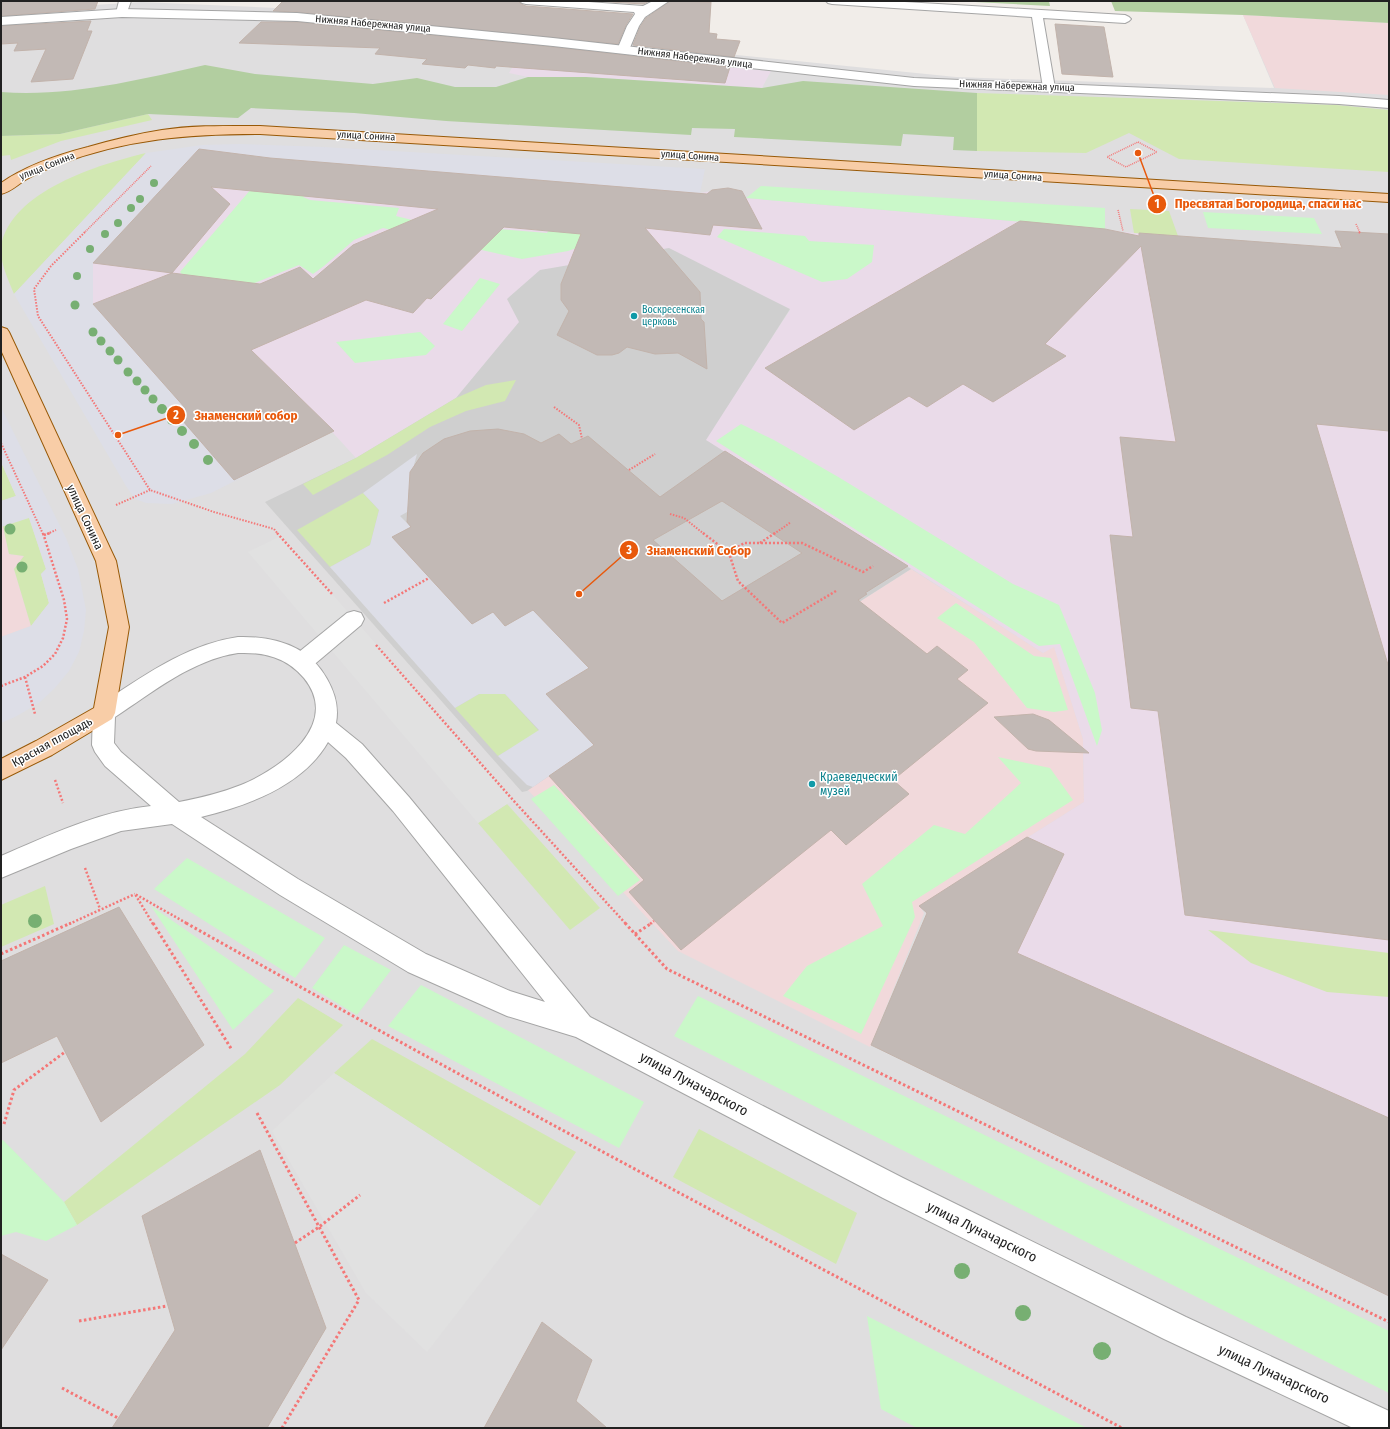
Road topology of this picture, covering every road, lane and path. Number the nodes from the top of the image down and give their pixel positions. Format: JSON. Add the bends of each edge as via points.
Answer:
{"nodes":[{"id":1,"x":526,"y":1,"type":"edge"},
{"id":2,"x":663,"y":1,"type":"edge"},
{"id":3,"x":832,"y":1,"type":"edge"},
{"id":4,"x":123,"y":7,"type":"edge"},
{"id":5,"x":640,"y":14,"type":"junction"},
{"id":6,"x":1037,"y":14,"type":"junction"},
{"id":7,"x":1126,"y":19,"type":"dead end"},
{"id":8,"x":1,"y":21,"type":"edge"},
{"id":9,"x":624,"y":50,"type":"junction"},
{"id":10,"x":1049,"y":88,"type":"junction"},
{"id":11,"x":1389,"y":104,"type":"edge"},
{"id":12,"x":156,"y":163,"type":"dead end"},
{"id":13,"x":1,"y":190,"type":"edge"},
{"id":14,"x":1389,"y":198,"type":"edge"},
{"id":15,"x":1118,"y":208,"type":"dead end"},
{"id":16,"x":1123,"y":231,"type":"dead end"},
{"id":17,"x":3,"y":339,"type":"edge"},
{"id":18,"x":554,"y":407,"type":"dead end"},
{"id":19,"x":582,"y":439,"type":"dead end"},
{"id":20,"x":1,"y":443,"type":"edge"},
{"id":21,"x":655,"y":454,"type":"dead end"},
{"id":22,"x":629,"y":470,"type":"dead end"},
{"id":23,"x":150,"y":490,"type":"dead end"},
{"id":24,"x":670,"y":514,"type":"dead end"},
{"id":25,"x":791,"y":522,"type":"dead end"},
{"id":26,"x":760,"y":543,"type":"junction"},
{"id":27,"x":729,"y":553,"type":"junction"},
{"id":28,"x":873,"y":566,"type":"dead end"},
{"id":29,"x":429,"y":578,"type":"dead end"},
{"id":30,"x":836,"y":591,"type":"dead end"},
{"id":31,"x":354,"y":619,"type":"joint"},
{"id":32,"x":302,"y":662,"type":"junction"},
{"id":33,"x":25,"y":677,"type":"junction"},
{"id":34,"x":1,"y":686,"type":"edge"},
{"id":35,"x":104,"y":713,"type":"junction"},
{"id":36,"x":324,"y":726,"type":"junction"},
{"id":37,"x":44,"y":748,"type":"junction"},
{"id":38,"x":1,"y":770,"type":"edge"},
{"id":39,"x":524,"y":811,"type":"dead end"},
{"id":40,"x":175,"y":813,"type":"junction"},
{"id":41,"x":74,"y":837,"type":"junction"},
{"id":42,"x":1,"y":866,"type":"edge"},
{"id":43,"x":135,"y":894,"type":"junction"},
{"id":44,"x":100,"y":909,"type":"junction"},
{"id":45,"x":654,"y":921,"type":"dead end"},
{"id":46,"x":635,"y":934,"type":"junction"},
{"id":47,"x":1,"y":954,"type":"edge"},
{"id":48,"x":581,"y":1026,"type":"junction"},
{"id":49,"x":232,"y":1050,"type":"dead end"},
{"id":50,"x":65,"y":1052,"type":"dead end"},
{"id":51,"x":257,"y":1113,"type":"dead end"},
{"id":52,"x":4,"y":1124,"type":"dead end"},
{"id":53,"x":360,"y":1195,"type":"dead end"},
{"id":54,"x":319,"y":1227,"type":"junction"},
{"id":55,"x":295,"y":1242,"type":"dead end"},
{"id":56,"x":168,"y":1306,"type":"dead end"},
{"id":57,"x":80,"y":1321,"type":"dead end"},
{"id":58,"x":1389,"y":1322,"type":"edge"},
{"id":59,"x":62,"y":1388,"type":"dead end"},
{"id":60,"x":118,"y":1418,"type":"dead end"},
{"id":61,"x":282,"y":1428,"type":"edge"},
{"id":62,"x":1122,"y":1428,"type":"edge"},
{"id":63,"x":1389,"y":1428,"type":"edge"}],
"edges":[{"from":1,"to":5,"type":"street","via":[[639,9]]},
{"from":2,"to":5,"type":"street"},
{"from":3,"to":6,"type":"street"},
{"from":4,"to":8,"type":"street","name":"Нижняя Набережная улица"},
{"from":4,"to":9,"type":"street","name":"Нижняя Набережная улица","via":[[407,26]]},
{"from":5,"to":9,"type":"street"},
{"from":6,"to":7,"type":"street"},
{"from":6,"to":10,"type":"street"},
{"from":9,"to":10,"type":"street","name":"Нижняя Набережная улица","via":[[914,82]]},
{"from":10,"to":11,"type":"street","name":"Нижняя Набережная улица"},
{"from":12,"to":23,"type":"path","via":[[146,170],[51,266],[34,289],[38,316]]},
{"from":13,"to":14,"type":"main road","name":"улица Сонина","via":[[36,169],[69,156],[121,142],[162,134],[260,130]]},
{"from":15,"to":16,"type":"path"},
{"from":17,"to":35,"type":"main road","name":"улица Сонина","via":[[106,562],[119,627]]},
{"from":18,"to":19,"type":"path","via":[[579,425]]},
{"from":20,"to":33,"type":"path","via":[[44,535],[64,600],[67,620],[63,638],[55,654],[43,666]]},
{"from":21,"to":22,"type":"path"},
{"from":24,"to":27,"type":"path","via":[[684,518]]},
{"from":25,"to":26,"type":"path"},
{"from":26,"to":27,"type":"path","via":[[744,543]]},
{"from":26,"to":28,"type":"path","via":[[802,543],[863,572]]},
{"from":27,"to":30,"type":"path","via":[[738,581],[782,623]]},
{"from":29,"to":31,"type":"path"},
{"from":31,"to":32,"type":"street"},
{"from":32,"to":35,"type":"street","via":[[276,648],[260,645],[245,644],[218,648],[181,664]]},
{"from":32,"to":36,"type":"street","via":[[314,674],[325,698],[327,708]]},
{"from":33,"to":34,"type":"path"},
{"from":33,"to":37,"type":"path"},
{"from":35,"to":37,"type":"main road","name":"Красная площадь"},
{"from":35,"to":40,"type":"street","via":[[103,745]]},
{"from":36,"to":40,"type":"street","via":[[310,750],[265,785],[228,800]]},
{"from":36,"to":48,"type":"street","via":[[354,751],[401,804]]},
{"from":37,"to":38,"type":"main road","name":"Красная площадь"},
{"from":37,"to":41,"type":"path"},
{"from":39,"to":46,"type":"path"},
{"from":40,"to":41,"type":"street","via":[[128,819]]},
{"from":40,"to":48,"type":"street","via":[[289,887],[417,963],[507,1003]]},
{"from":41,"to":42,"type":"street"},
{"from":41,"to":44,"type":"path"},
{"from":43,"to":44,"type":"path"},
{"from":43,"to":49,"type":"path"},
{"from":43,"to":62,"type":"path","via":[[633,1169]]},
{"from":44,"to":47,"type":"path"},
{"from":45,"to":46,"type":"path"},
{"from":46,"to":58,"type":"path","via":[[667,969]]},
{"from":48,"to":63,"type":"street","name":"улица Луначарского","via":[[900,1192],[1175,1328]]},
{"from":50,"to":52,"type":"path","via":[[14,1090]]},
{"from":51,"to":54,"type":"path"},
{"from":53,"to":54,"type":"path"},
{"from":54,"to":55,"type":"path"},
{"from":54,"to":61,"type":"path","via":[[359,1300]]},
{"from":56,"to":57,"type":"path"},
{"from":59,"to":60,"type":"path"}]}
